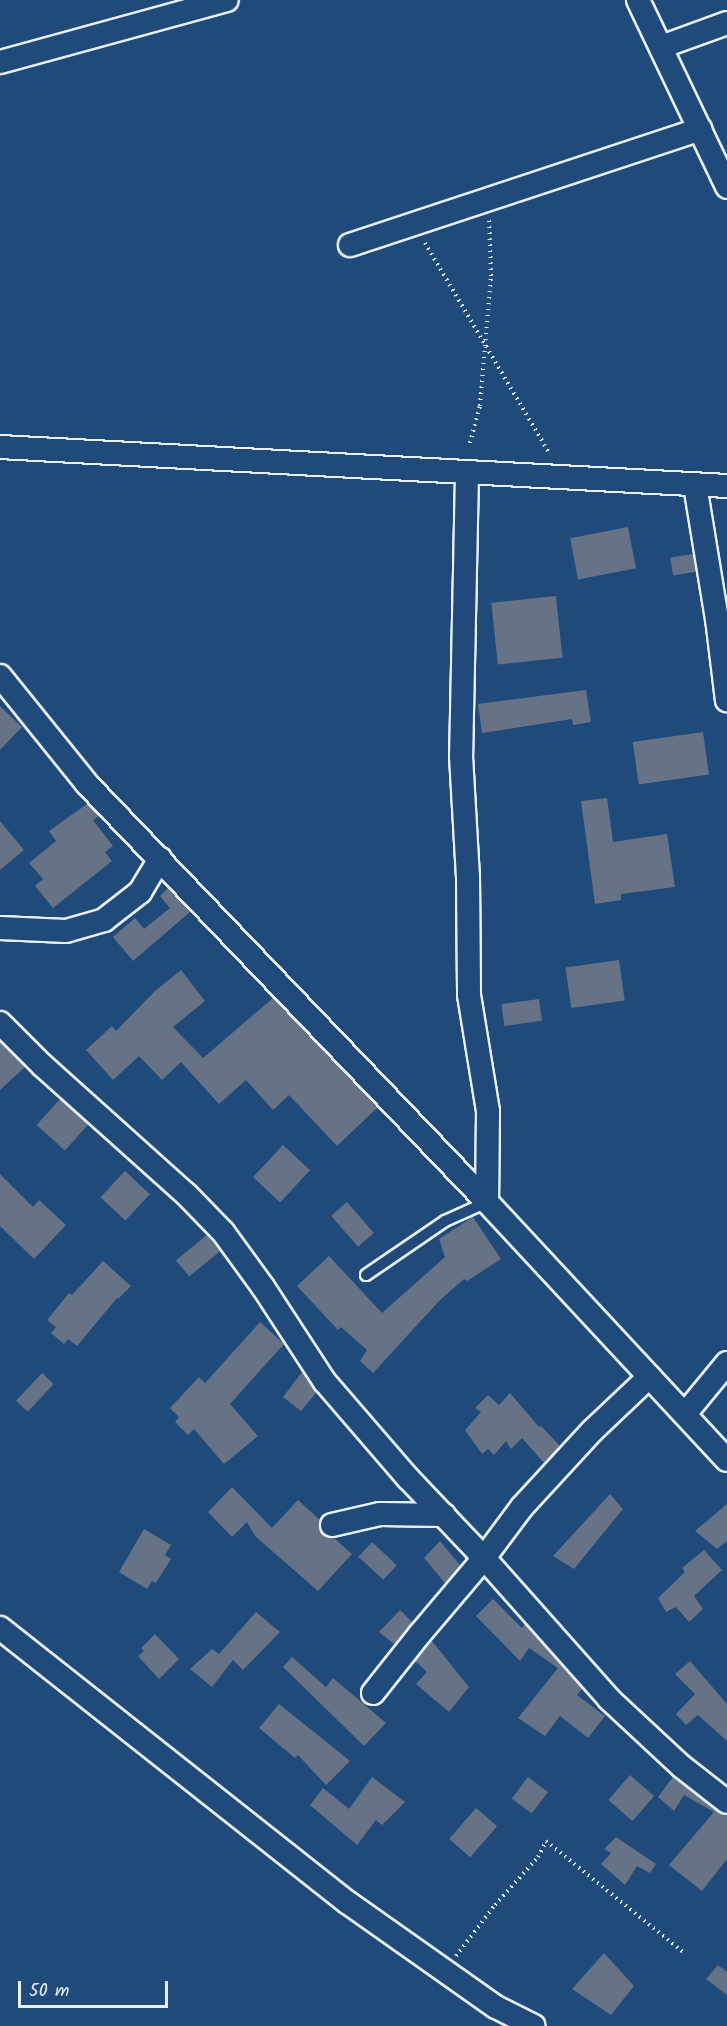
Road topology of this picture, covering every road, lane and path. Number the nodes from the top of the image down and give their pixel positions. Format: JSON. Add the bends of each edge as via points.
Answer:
{"nodes":[{"id":1,"x":227,"y":0,"type":"edge"},
{"id":2,"x":638,"y":0,"type":"edge"},
{"id":3,"x":727,"y":23,"type":"edge"},
{"id":4,"x":660,"y":47,"type":"junction"},
{"id":5,"x":0,"y":62,"type":"edge"},
{"id":6,"x":700,"y":129,"type":"junction"},
{"id":7,"x":727,"y":187,"type":"edge"},
{"id":8,"x":489,"y":212,"type":"dead end"},
{"id":9,"x":425,"y":243,"type":"dead end"},
{"id":10,"x":350,"y":245,"type":"dead end"},
{"id":11,"x":484,"y":347,"type":"junction"},
{"id":12,"x":470,"y":443,"type":"dead end"},
{"id":13,"x":0,"y":447,"type":"edge"},
{"id":14,"x":548,"y":452,"type":"dead end"},
{"id":15,"x":467,"y":474,"type":"junction"},
{"id":16,"x":695,"y":485,"type":"junction"},
{"id":17,"x":727,"y":486,"type":"edge"},
{"id":18,"x":0,"y":675,"type":"edge"},
{"id":19,"x":727,"y":700,"type":"edge"},
{"id":20,"x":160,"y":859,"type":"junction"},
{"id":21,"x":0,"y":928,"type":"edge"},
{"id":22,"x":0,"y":1023,"type":"edge"},
{"id":23,"x":487,"y":1202,"type":"junction"},
{"id":24,"x":366,"y":1275,"type":"dead end"},
{"id":25,"x":727,"y":1363,"type":"edge"},
{"id":26,"x":649,"y":1377,"type":"junction"},
{"id":27,"x":685,"y":1414,"type":"junction"},
{"id":28,"x":727,"y":1460,"type":"edge"},
{"id":29,"x":444,"y":1515,"type":"junction"},
{"id":30,"x":332,"y":1525,"type":"dead end"},
{"id":31,"x":484,"y":1558,"type":"junction"},
{"id":32,"x":0,"y":1628,"type":"edge"},
{"id":33,"x":374,"y":1693,"type":"dead end"},
{"id":34,"x":727,"y":1802,"type":"edge"},
{"id":35,"x":683,"y":1952,"type":"dead end"},
{"id":36,"x":445,"y":1971,"type":"junction"},
{"id":37,"x":534,"y":2026,"type":"edge"}],
"edges":[{"from":1,"to":5,"type":"street"},
{"from":2,"to":4,"type":"street"},
{"from":3,"to":4,"type":"street"},
{"from":4,"to":6,"type":"street"},
{"from":6,"to":7,"type":"street"},
{"from":6,"to":10,"type":"street"},
{"from":8,"to":11,"type":"path","via":[[491,276]]},
{"from":9,"to":11,"type":"path"},
{"from":11,"to":12,"type":"path","via":[[480,406]]},
{"from":11,"to":14,"type":"path"},
{"from":13,"to":15,"type":"street"},
{"from":15,"to":16,"type":"street"},
{"from":15,"to":23,"type":"street","via":[[461,756],[469,995],[488,1111]]},
{"from":16,"to":17,"type":"street"},
{"from":16,"to":19,"type":"street"},
{"from":18,"to":20,"type":"street","via":[[87,784]]},
{"from":20,"to":21,"type":"street","via":[[140,892],[104,920],[66,931]]},
{"from":20,"to":23,"type":"street"},
{"from":22,"to":29,"type":"street","via":[[223,1232],[325,1382]]},
{"from":23,"to":24,"type":"lane","via":[[445,1221]]},
{"from":23,"to":26,"type":"street"},
{"from":25,"to":27,"type":"street"},
{"from":26,"to":27,"type":"street"},
{"from":26,"to":31,"type":"street","via":[[591,1431]]},
{"from":27,"to":28,"type":"street"},
{"from":29,"to":30,"type":"street","via":[[380,1514]]},
{"from":29,"to":31,"type":"street"},
{"from":31,"to":33,"type":"street"},
{"from":31,"to":34,"type":"street","via":[[609,1699],[681,1766]]},
{"from":32,"to":36,"type":"street","via":[[348,1902]]},
{"from":35,"to":36,"type":"path","via":[[546,1841],[538,1857]]},
{"from":36,"to":37,"type":"street","via":[[496,2007]]}]}
